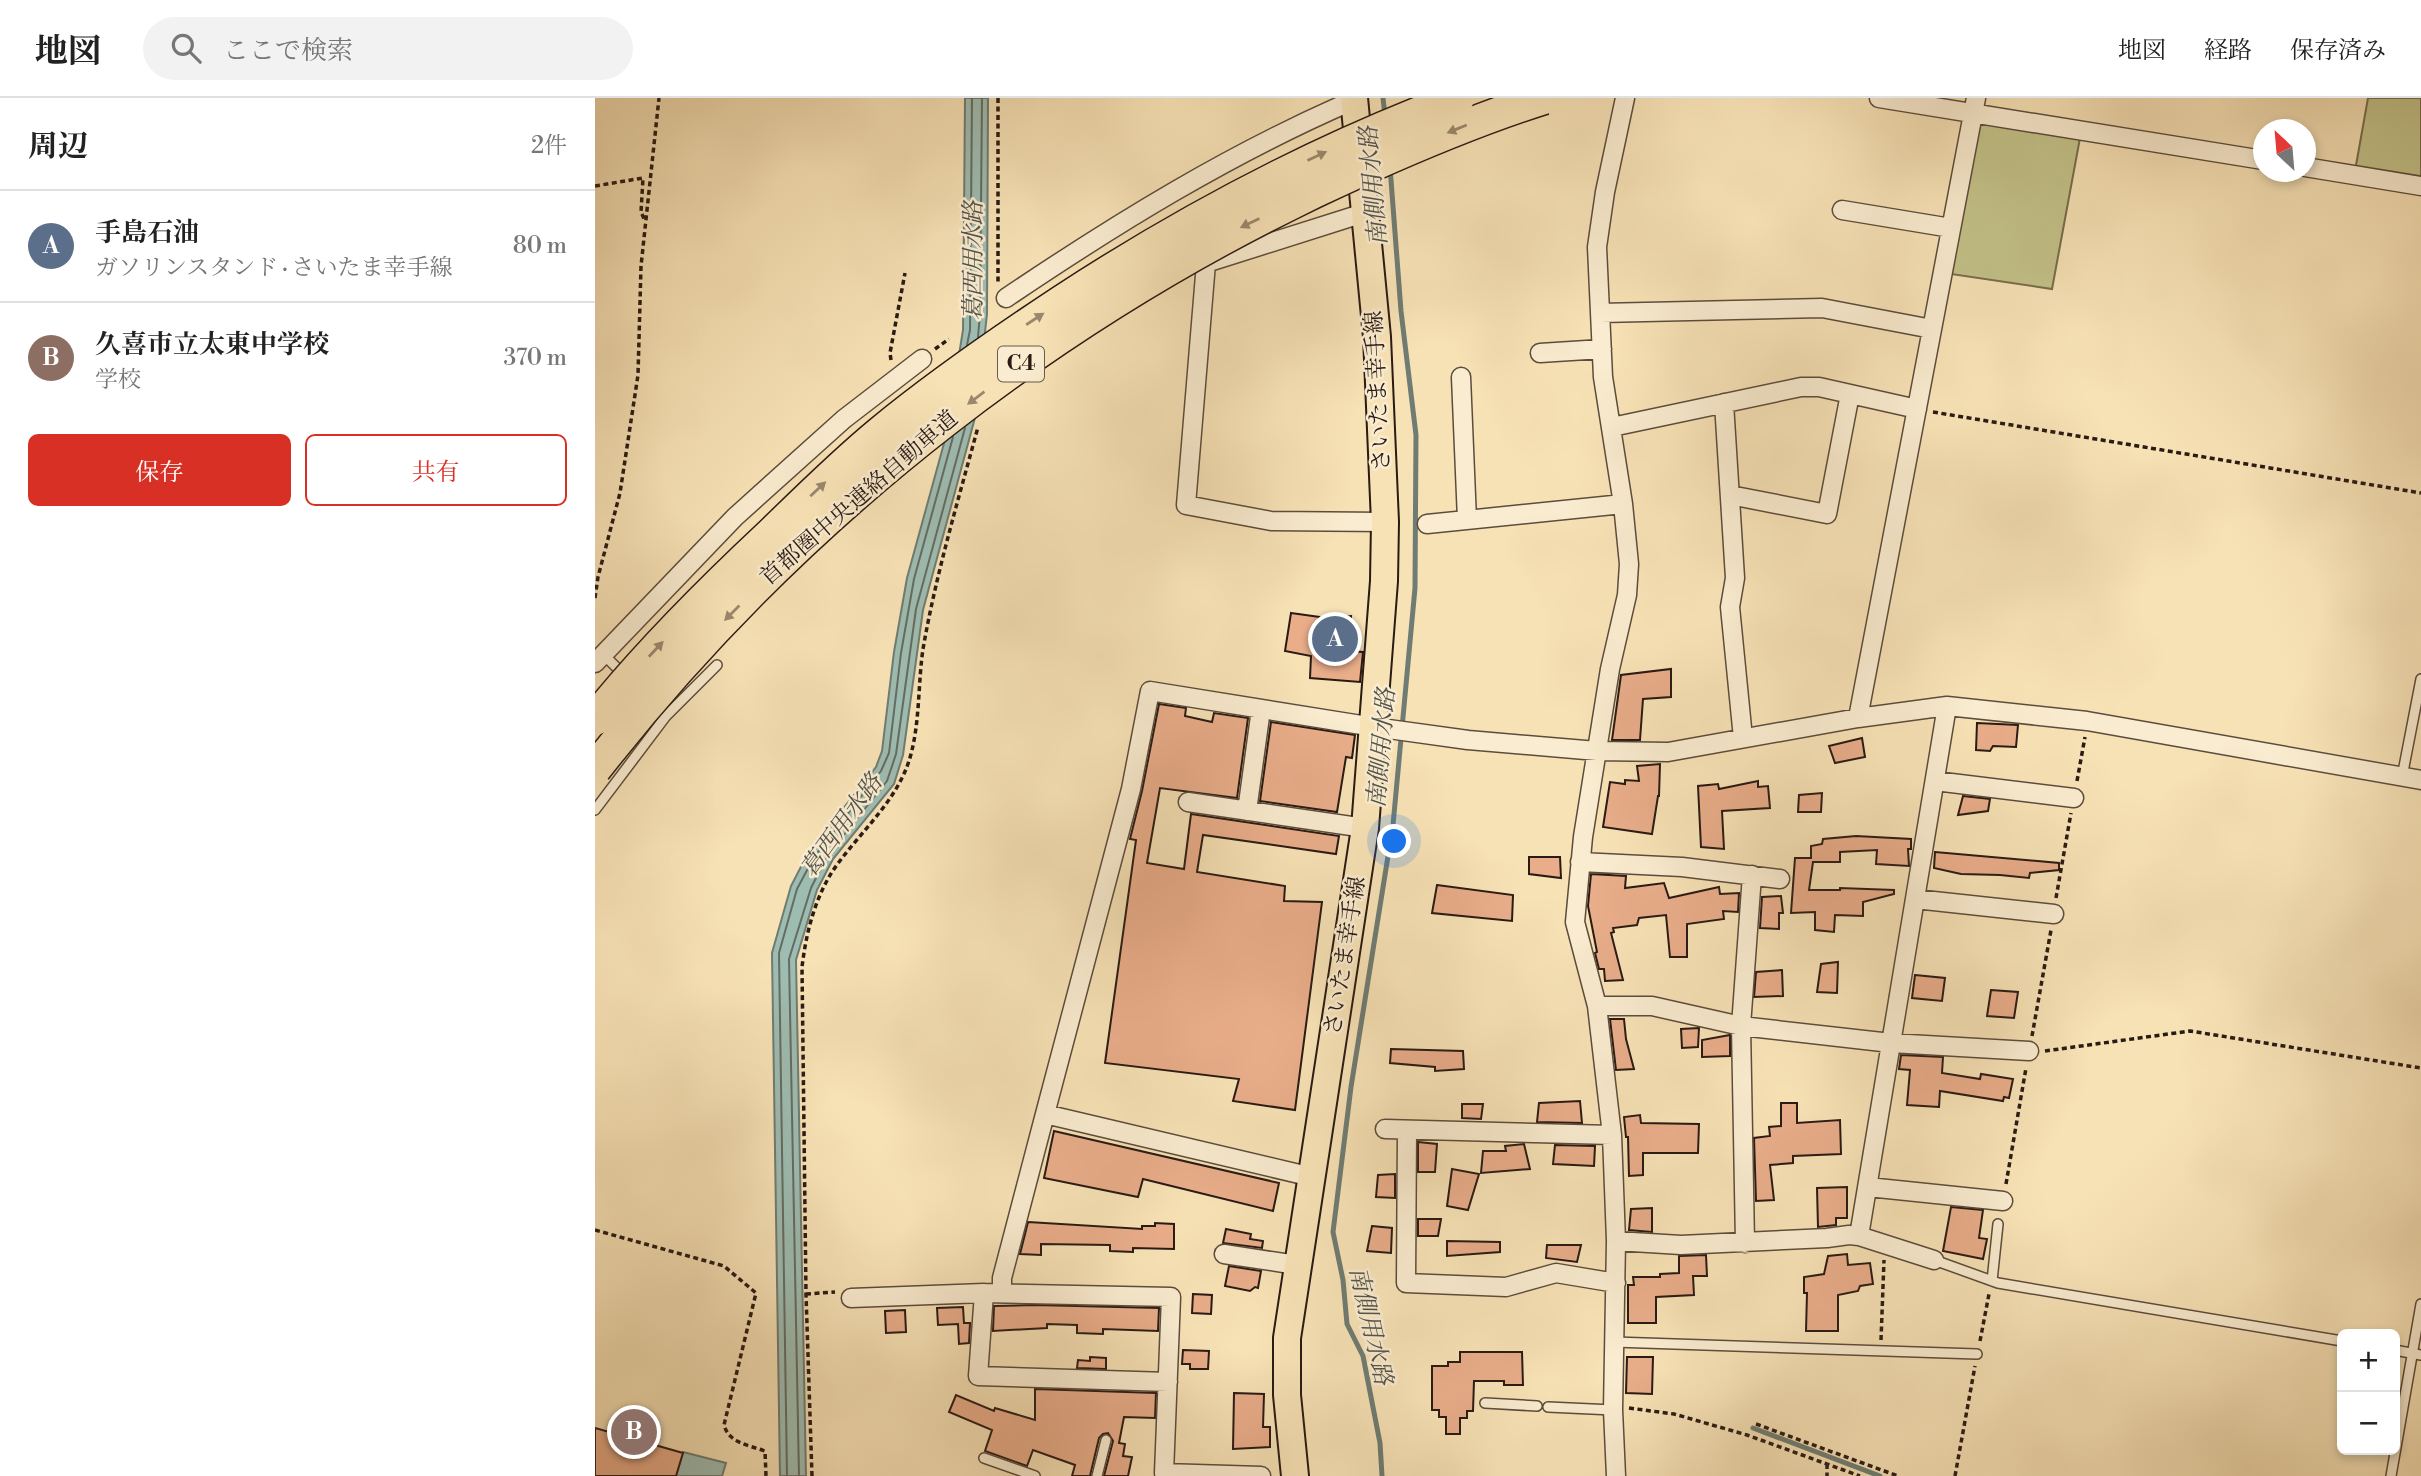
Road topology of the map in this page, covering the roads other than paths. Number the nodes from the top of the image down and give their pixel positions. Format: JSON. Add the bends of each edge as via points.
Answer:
{"nodes":[{"id":1,"x":1458,"y":98,"type":"edge"},
{"id":2,"x":1544,"y":98,"type":"edge"},
{"id":3,"x":1879,"y":98,"type":"edge"},
{"id":4,"x":1354,"y":99,"type":"edge"},
{"id":5,"x":1628,"y":99,"type":"edge"},
{"id":6,"x":1975,"y":105,"type":"edge"},
{"id":7,"x":2253,"y":158,"type":"edge"},
{"id":8,"x":2316,"y":169,"type":"edge"},
{"id":9,"x":2421,"y":186,"type":"edge"},
{"id":10,"x":1842,"y":210,"type":"dead end"},
{"id":11,"x":1367,"y":212,"type":"junction"},
{"id":12,"x":1951,"y":228,"type":"junction"},
{"id":13,"x":1002,"y":294,"type":"road end"},
{"id":14,"x":1600,"y":313,"type":"junction"},
{"id":15,"x":1932,"y":329,"type":"junction"},
{"id":16,"x":1602,"y":348,"type":"junction"},
{"id":17,"x":1541,"y":353,"type":"dead end"},
{"id":18,"x":922,"y":359,"type":"dead end"},
{"id":19,"x":1461,"y":377,"type":"dead end"},
{"id":20,"x":1850,"y":394,"type":"junction"},
{"id":21,"x":1724,"y":403,"type":"junction"},
{"id":22,"x":1917,"y":409,"type":"junction"},
{"id":23,"x":1612,"y":427,"type":"junction"},
{"id":24,"x":1730,"y":495,"type":"junction"},
{"id":25,"x":1623,"y":504,"type":"junction"},
{"id":26,"x":1467,"y":520,"type":"junction"},
{"id":27,"x":1385,"y":522,"type":"junction"},
{"id":28,"x":1427,"y":524,"type":"dead end"},
{"id":29,"x":599,"y":658,"type":"edge"},
{"id":30,"x":717,"y":665,"type":"dead end"},
{"id":31,"x":2421,"y":679,"type":"edge"},
{"id":32,"x":639,"y":690,"type":"dead end"},
{"id":33,"x":648,"y":698,"type":"dead end"},
{"id":34,"x":1947,"y":706,"type":"junction"},
{"id":35,"x":1261,"y":709,"type":"junction"},
{"id":36,"x":666,"y":716,"type":"junction"},
{"id":37,"x":1858,"y":718,"type":"junction"},
{"id":38,"x":595,"y":719,"type":"edge"},
{"id":39,"x":1374,"y":727,"type":"junction"},
{"id":40,"x":1743,"y":738,"type":"junction"},
{"id":41,"x":1597,"y":751,"type":"junction"},
{"id":42,"x":595,"y":769,"type":"edge"},
{"id":43,"x":2402,"y":777,"type":"junction"},
{"id":44,"x":2421,"y":780,"type":"edge"},
{"id":45,"x":1935,"y":781,"type":"junction"},
{"id":46,"x":2074,"y":798,"type":"road end"},
{"id":47,"x":1188,"y":802,"type":"dead end"},
{"id":48,"x":595,"y":810,"type":"edge"},
{"id":49,"x":1247,"y":811,"type":"junction"},
{"id":50,"x":1364,"y":828,"type":"junction"},
{"id":51,"x":1580,"y":862,"type":"junction"},
{"id":52,"x":1752,"y":875,"type":"junction"},
{"id":53,"x":1780,"y":879,"type":"dead end"},
{"id":54,"x":1915,"y":900,"type":"junction"},
{"id":55,"x":2054,"y":914,"type":"road end"},
{"id":56,"x":1597,"y":1006,"type":"junction"},
{"id":57,"x":1741,"y":1026,"type":"junction"},
{"id":58,"x":1891,"y":1043,"type":"junction"},
{"id":59,"x":2029,"y":1051,"type":"road end"},
{"id":60,"x":1045,"y":1114,"type":"junction"},
{"id":61,"x":1385,"y":1129,"type":"dead end"},
{"id":62,"x":1408,"y":1130,"type":"junction"},
{"id":63,"x":1612,"y":1135,"type":"junction"},
{"id":64,"x":1312,"y":1177,"type":"junction"},
{"id":65,"x":1868,"y":1187,"type":"junction"},
{"id":66,"x":2003,"y":1202,"type":"road end"},
{"id":67,"x":1998,"y":1224,"type":"dead end"},
{"id":68,"x":1859,"y":1236,"type":"junction"},
{"id":69,"x":1616,"y":1241,"type":"junction"},
{"id":70,"x":1745,"y":1243,"type":"junction"},
{"id":71,"x":1223,"y":1254,"type":"dead end"},
{"id":72,"x":1934,"y":1260,"type":"joint"},
{"id":73,"x":1297,"y":1265,"type":"junction"},
{"id":74,"x":1992,"y":1282,"type":"junction"},
{"id":75,"x":1616,"y":1283,"type":"junction"},
{"id":76,"x":984,"y":1293,"type":"junction"},
{"id":77,"x":1002,"y":1293,"type":"junction"},
{"id":78,"x":851,"y":1298,"type":"road end"},
{"id":79,"x":2421,"y":1304,"type":"edge"},
{"id":80,"x":2337,"y":1340,"type":"edge"},
{"id":81,"x":1614,"y":1342,"type":"junction"},
{"id":82,"x":1977,"y":1354,"type":"road end"},
{"id":83,"x":2417,"y":1354,"type":"edge"},
{"id":84,"x":1168,"y":1382,"type":"junction"},
{"id":85,"x":1485,"y":1403,"type":"dead end"},
{"id":86,"x":1537,"y":1406,"type":"dead end"},
{"id":87,"x":1548,"y":1406,"type":"dead end"},
{"id":88,"x":1613,"y":1410,"type":"junction"},
{"id":89,"x":1106,"y":1440,"type":"dead end"},
{"id":90,"x":984,"y":1458,"type":"dead end"},
{"id":91,"x":1035,"y":1476,"type":"edge"},
{"id":92,"x":1097,"y":1476,"type":"edge"},
{"id":93,"x":1233,"y":1476,"type":"edge"},
{"id":94,"x":1261,"y":1476,"type":"edge"},
{"id":95,"x":1295,"y":1476,"type":"edge"},
{"id":96,"x":1616,"y":1476,"type":"edge"},
{"id":97,"x":2391,"y":1476,"type":"edge"}],
"edges":[{"from":38,"to":1,"type":"highway","name":"首都圏中央連絡自動車道","number":"C4","one_way":true,"bridge":true,"via":[[719,583],[871,441],[945,382],[1088,285],[1231,199],[1317,156]]},
{"from":2,"to":42,"type":"highway","name":"首都圏中央連絡自動車道","number":"C4","one_way":true,"bridge":true,"via":[[1422,143],[1221,238],[1020,365],[914,444],[810,535],[719,625]]},
{"from":3,"to":6,"type":"street"},
{"from":4,"to":11,"type":"main road","name":"さいたま幸手線"},
{"from":4,"to":13,"type":"street","via":[[1214,168]]},
{"from":5,"to":14,"type":"street","via":[[1597,247]]},
{"from":6,"to":7,"type":"street"},
{"from":6,"to":12,"type":"street"},
{"from":8,"to":9,"type":"street"},
{"from":10,"to":12,"type":"street"},
{"from":11,"to":27,"type":"main road","name":"さいたま幸手線"},
{"from":11,"to":27,"type":"street","via":[[1206,264],[1186,505],[1271,521]]},
{"from":12,"to":15,"type":"street"},
{"from":14,"to":15,"type":"street","via":[[1822,308]]},
{"from":14,"to":16,"type":"street"},
{"from":15,"to":22,"type":"street"},
{"from":16,"to":17,"type":"street"},
{"from":16,"to":23,"type":"street"},
{"from":18,"to":29,"type":"street","via":[[844,419],[735,517]]},
{"from":19,"to":26,"type":"street"},
{"from":20,"to":21,"type":"street","via":[[1801,387]]},
{"from":20,"to":22,"type":"street"},
{"from":20,"to":24,"type":"street","via":[[1827,514]]},
{"from":21,"to":23,"type":"street"},
{"from":21,"to":24,"type":"street"},
{"from":22,"to":37,"type":"street"},
{"from":23,"to":25,"type":"street"},
{"from":24,"to":40,"type":"street","via":[[1735,578],[1730,607]]},
{"from":25,"to":26,"type":"street"},
{"from":25,"to":41,"type":"street","via":[[1627,595]]},
{"from":26,"to":28,"type":"street"},
{"from":27,"to":39,"type":"main road","name":"さいたま幸手線"},
{"from":29,"to":32,"type":"lane"},
{"from":30,"to":36,"type":"lane"},
{"from":31,"to":43,"type":"lane"},
{"from":33,"to":36,"type":"lane"},
{"from":34,"to":37,"type":"street"},
{"from":34,"to":43,"type":"street","via":[[2087,721]]},
{"from":34,"to":45,"type":"street"},
{"from":35,"to":39,"type":"street"},
{"from":35,"to":49,"type":"street"},
{"from":35,"to":60,"type":"street","via":[[1150,691],[1131,789]]},
{"from":36,"to":48,"type":"lane"},
{"from":37,"to":40,"type":"street"},
{"from":39,"to":41,"type":"street"},
{"from":39,"to":50,"type":"main road","name":"さいたま幸手線"},
{"from":40,"to":41,"type":"street","via":[[1668,752]]},
{"from":41,"to":51,"type":"street"},
{"from":43,"to":44,"type":"street"},
{"from":45,"to":46,"type":"street"},
{"from":45,"to":54,"type":"street"},
{"from":47,"to":49,"type":"street"},
{"from":49,"to":50,"type":"street"},
{"from":50,"to":64,"type":"main road","name":"さいたま幸手線"},
{"from":51,"to":52,"type":"street"},
{"from":51,"to":56,"type":"street","via":[[1575,922]]},
{"from":52,"to":53,"type":"street"},
{"from":52,"to":57,"type":"street"},
{"from":54,"to":55,"type":"street"},
{"from":54,"to":58,"type":"street"},
{"from":56,"to":57,"type":"street","via":[[1652,1006]]},
{"from":56,"to":63,"type":"street"},
{"from":57,"to":58,"type":"street"},
{"from":57,"to":70,"type":"street"},
{"from":58,"to":59,"type":"street"},
{"from":58,"to":65,"type":"street"},
{"from":60,"to":64,"type":"street"},
{"from":60,"to":77,"type":"street","via":[[1002,1278]]},
{"from":61,"to":62,"type":"street"},
{"from":62,"to":63,"type":"street"},
{"from":62,"to":75,"type":"street","via":[[1406,1283],[1506,1287],[1556,1273]]},
{"from":63,"to":69,"type":"street"},
{"from":64,"to":73,"type":"main road","name":"さいたま幸手線"},
{"from":65,"to":66,"type":"street"},
{"from":65,"to":68,"type":"street"},
{"from":67,"to":74,"type":"lane"},
{"from":68,"to":70,"type":"street"},
{"from":68,"to":72,"type":"street"},
{"from":69,"to":70,"type":"street"},
{"from":69,"to":75,"type":"street"},
{"from":71,"to":73,"type":"street"},
{"from":72,"to":74,"type":"lane"},
{"from":73,"to":95,"type":"main road","name":"さいたま幸手線","via":[[1286,1366]]},
{"from":74,"to":80,"type":"lane"},
{"from":75,"to":81,"type":"street"},
{"from":76,"to":77,"type":"street"},
{"from":76,"to":78,"type":"street"},
{"from":76,"to":84,"type":"street","via":[[978,1376]]},
{"from":77,"to":84,"type":"street","via":[[1171,1297]]},
{"from":79,"to":83,"type":"lane"},
{"from":81,"to":82,"type":"lane"},
{"from":81,"to":88,"type":"street"},
{"from":83,"to":97,"type":"lane"},
{"from":84,"to":93,"type":"street","via":[[1164,1473]]},
{"from":85,"to":86,"type":"lane"},
{"from":87,"to":88,"type":"lane"},
{"from":88,"to":96,"type":"street"},
{"from":89,"to":92,"type":"lane"},
{"from":90,"to":91,"type":"lane"},
{"from":93,"to":94,"type":"street"}]}
